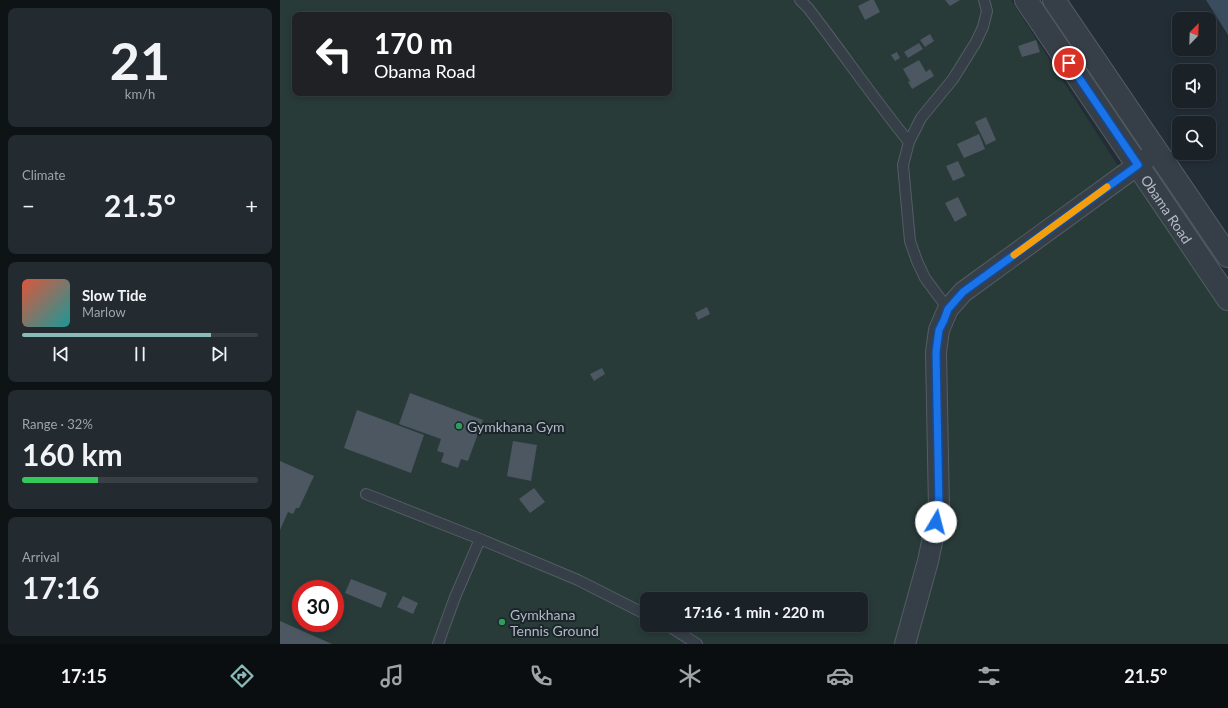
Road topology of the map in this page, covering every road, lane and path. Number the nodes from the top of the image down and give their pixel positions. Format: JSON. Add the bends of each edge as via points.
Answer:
{"nodes":[{"id":1,"x":800,"y":0,"type":"edge"},
{"id":2,"x":984,"y":0,"type":"edge"},
{"id":3,"x":1026,"y":0,"type":"edge"},
{"id":4,"x":1054,"y":0,"type":"edge"},
{"id":5,"x":909,"y":142,"type":"junction"},
{"id":6,"x":1157,"y":151,"type":"junction"},
{"id":7,"x":1138,"y":165,"type":"junction"},
{"id":8,"x":1228,"y":256,"type":"edge"},
{"id":9,"x":1228,"y":299,"type":"edge"},
{"id":10,"x":948,"y":309,"type":"junction"},
{"id":11,"x":366,"y":494,"type":"dead end"},
{"id":12,"x":480,"y":539,"type":"junction"},
{"id":13,"x":640,"y":611,"type":"edge"},
{"id":14,"x":678,"y":632,"type":"edge"},
{"id":15,"x":438,"y":644,"type":"edge"},
{"id":16,"x":697,"y":644,"type":"edge"},
{"id":17,"x":905,"y":644,"type":"edge"}],
"edges":[{"from":1,"to":5,"type":"lane"},
{"from":2,"to":5,"type":"lane","via":[[987,11],[976,42],[953,79],[921,118]]},
{"from":3,"to":7,"type":"street","name":"Obama Road"},
{"from":4,"to":6,"type":"street","name":"Obama Road"},
{"from":5,"to":10,"type":"lane","via":[[903,165],[910,241],[925,278]]},
{"from":6,"to":7,"type":"street"},
{"from":6,"to":8,"type":"street","name":"Obama Road"},
{"from":7,"to":9,"type":"street","name":"Obama Road"},
{"from":7,"to":10,"type":"street","via":[[963,292]]},
{"from":10,"to":17,"type":"street","via":[[939,330],[936,352],[939,509],[928,561]]},
{"from":11,"to":12,"type":"lane"},
{"from":12,"to":13,"type":"lane","via":[[578,580]]},
{"from":12,"to":15,"type":"lane"},
{"from":14,"to":16,"type":"lane"}]}
